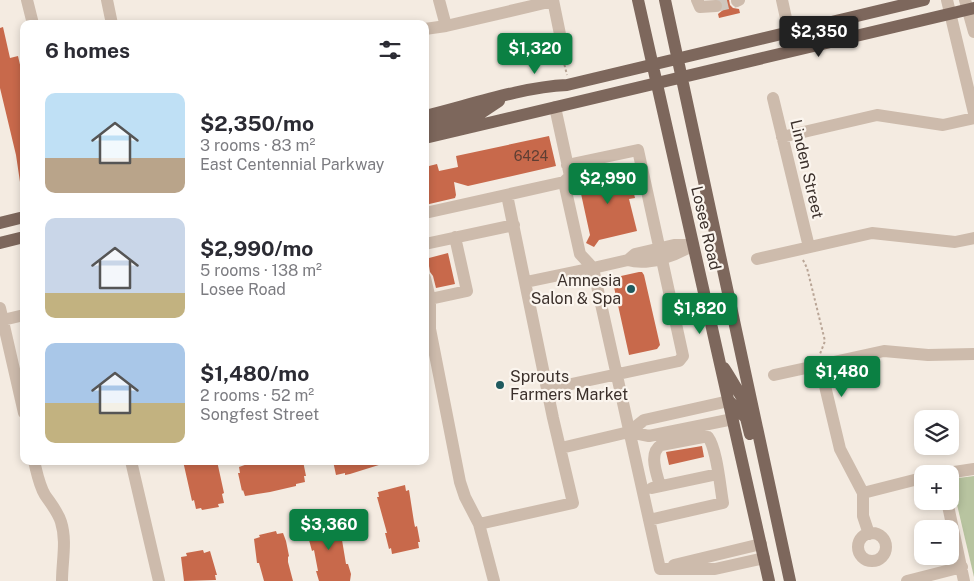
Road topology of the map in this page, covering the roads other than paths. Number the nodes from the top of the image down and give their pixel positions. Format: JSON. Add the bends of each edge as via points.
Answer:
{"nodes":[{"id":1,"x":27,"y":0,"type":"edge"},
{"id":2,"x":106,"y":0,"type":"edge"},
{"id":3,"x":439,"y":0,"type":"edge"},
{"id":4,"x":553,"y":0,"type":"edge"},
{"id":5,"x":638,"y":0,"type":"edge"},
{"id":6,"x":665,"y":0,"type":"edge"},
{"id":7,"x":697,"y":0,"type":"edge"},
{"id":8,"x":782,"y":0,"type":"edge"},
{"id":9,"x":924,"y":0,"type":"edge"},
{"id":10,"x":947,"y":0,"type":"edge"},
{"id":11,"x":716,"y":6,"type":"tunnel mouth"},
{"id":12,"x":969,"y":6,"type":"edge"},
{"id":13,"x":950,"y":13,"type":"junction"},
{"id":14,"x":32,"y":20,"type":"edge"},
{"id":15,"x":111,"y":20,"type":"edge"},
{"id":16,"x":446,"y":26,"type":"junction"},
{"id":17,"x":429,"y":28,"type":"edge"},
{"id":18,"x":789,"y":32,"type":"junction"},
{"id":19,"x":974,"y":32,"type":"edge"},
{"id":20,"x":562,"y":44,"type":"road end"},
{"id":21,"x":679,"y":58,"type":"junction"},
{"id":22,"x":653,"y":65,"type":"junction"},
{"id":23,"x":682,"y":77,"type":"junction"},
{"id":24,"x":656,"y":83,"type":"junction"},
{"id":25,"x":971,"y":89,"type":"edge"},
{"id":26,"x":508,"y":95,"type":"junction"},
{"id":27,"x":773,"y":98,"type":"dead end"},
{"id":28,"x":555,"y":107,"type":"junction"},
{"id":29,"x":974,"y":114,"type":"edge"},
{"id":30,"x":429,"y":115,"type":"edge"},
{"id":31,"x":974,"y":118,"type":"edge"},
{"id":32,"x":429,"y":126,"type":"edge"},
{"id":33,"x":429,"y":137,"type":"edge"},
{"id":34,"x":782,"y":137,"type":"junction"},
{"id":35,"x":567,"y":165,"type":"junction"},
{"id":36,"x":564,"y":182,"type":"junction"},
{"id":37,"x":507,"y":195,"type":"junction"},
{"id":38,"x":429,"y":212,"type":"edge"},
{"id":39,"x":20,"y":218,"type":"edge"},
{"id":40,"x":0,"y":223,"type":"edge"},
{"id":41,"x":514,"y":224,"type":"junction"},
{"id":42,"x":20,"y":238,"type":"edge"},
{"id":43,"x":455,"y":238,"type":"junction"},
{"id":44,"x":974,"y":238,"type":"edge"},
{"id":45,"x":0,"y":243,"type":"edge"},
{"id":46,"x":429,"y":243,"type":"edge"},
{"id":47,"x":693,"y":245,"type":"junction"},
{"id":48,"x":803,"y":249,"type":"junction"},
{"id":49,"x":660,"y":253,"type":"junction"},
{"id":50,"x":757,"y":259,"type":"dead end"},
{"id":51,"x":593,"y":268,"type":"junction"},
{"id":52,"x":526,"y":282,"type":"junction"},
{"id":53,"x":429,"y":295,"type":"edge"},
{"id":54,"x":430,"y":299,"type":"junction"},
{"id":55,"x":1,"y":314,"type":"edge"},
{"id":56,"x":20,"y":315,"type":"edge"},
{"id":57,"x":974,"y":354,"type":"edge"},
{"id":58,"x":720,"y":362,"type":"junction"},
{"id":59,"x":820,"y":365,"type":"junction"},
{"id":60,"x":616,"y":374,"type":"junction"},
{"id":61,"x":774,"y":375,"type":"dead end"},
{"id":62,"x":548,"y":389,"type":"junction"},
{"id":63,"x":20,"y":396,"type":"edge"},
{"id":64,"x":729,"y":401,"type":"junction"},
{"id":65,"x":754,"y":414,"type":"junction"},
{"id":66,"x":733,"y":419,"type":"junction"},
{"id":67,"x":629,"y":432,"type":"junction"},
{"id":68,"x":561,"y":448,"type":"junction"},
{"id":69,"x":765,"y":463,"type":"junction"},
{"id":70,"x":35,"y":465,"type":"edge"},
{"id":71,"x":132,"y":465,"type":"edge"},
{"id":72,"x":974,"y":469,"type":"edge"},
{"id":73,"x":959,"y":471,"type":"edge"},
{"id":74,"x":718,"y":474,"type":"junction"},
{"id":75,"x":914,"y":480,"type":"edge"},
{"id":76,"x":660,"y":486,"type":"junction"},
{"id":77,"x":642,"y":490,"type":"junction"},
{"id":78,"x":862,"y":493,"type":"junction"},
{"id":79,"x":949,"y":510,"type":"edge"},
{"id":80,"x":649,"y":520,"type":"junction"},
{"id":81,"x":479,"y":524,"type":"junction"},
{"id":82,"x":869,"y":534,"type":"dead end"},
{"id":83,"x":761,"y":544,"type":"junction"},
{"id":84,"x":764,"y":558,"type":"junction"},
{"id":85,"x":962,"y":567,"type":"junction"},
{"id":86,"x":660,"y":569,"type":"junction"},
{"id":87,"x":62,"y":581,"type":"edge"},
{"id":88,"x":160,"y":581,"type":"edge"},
{"id":89,"x":494,"y":581,"type":"edge"},
{"id":90,"x":769,"y":581,"type":"edge"},
{"id":91,"x":790,"y":581,"type":"edge"},
{"id":92,"x":906,"y":581,"type":"edge"},
{"id":93,"x":964,"y":581,"type":"edge"}],
"edges":[{"from":1,"to":14,"type":"street"},
{"from":2,"to":15,"type":"street"},
{"from":3,"to":16,"type":"street"},
{"from":4,"to":16,"type":"street"},
{"from":4,"to":20,"type":"street"},
{"from":5,"to":22,"type":"main road","name":"Losee Road"},
{"from":6,"to":21,"type":"main road","name":"Losee Road"},
{"from":7,"to":11,"type":"street","via":[[700,6]]},
{"from":8,"to":18,"type":"street"},
{"from":9,"to":18,"type":"main road"},
{"from":10,"to":13,"type":"street"},
{"from":12,"to":13,"type":"main road"},
{"from":12,"to":19,"type":"street"},
{"from":13,"to":23,"type":"main road"},
{"from":13,"to":25,"type":"street"},
{"from":16,"to":17,"type":"street"},
{"from":18,"to":21,"type":"main road"},
{"from":21,"to":22,"type":"main road"},
{"from":21,"to":23,"type":"main road","name":"Losee Road"},
{"from":22,"to":24,"type":"main road","name":"Losee Road"},
{"from":22,"to":26,"type":"main road"},
{"from":23,"to":24,"type":"main road"},
{"from":23,"to":65,"type":"main road","name":"Losee Road"},
{"from":24,"to":28,"type":"main road"},
{"from":24,"to":47,"type":"main road","name":"Losee Road"},
{"from":25,"to":29,"type":"street"},
{"from":26,"to":30,"type":"main road"},
{"from":26,"to":32,"type":"main road","via":[[481,113]]},
{"from":27,"to":34,"type":"street","name":"Linden Street"},
{"from":28,"to":33,"type":"main road"},
{"from":28,"to":35,"type":"street"},
{"from":31,"to":34,"type":"street","via":[[943,125],[877,115]]},
{"from":34,"to":48,"type":"street","name":"Linden Street"},
{"from":35,"to":36,"type":"street","via":[[570,176]]},
{"from":35,"to":49,"type":"street","via":[[638,150]]},
{"from":36,"to":37,"type":"street"},
{"from":36,"to":51,"type":"street","via":[[580,254]]},
{"from":37,"to":38,"type":"street"},
{"from":37,"to":41,"type":"street"},
{"from":39,"to":40,"type":"main road"},
{"from":41,"to":43,"type":"street"},
{"from":41,"to":52,"type":"street"},
{"from":42,"to":45,"type":"main road"},
{"from":43,"to":46,"type":"street"},
{"from":43,"to":54,"type":"street","via":[[468,291]]},
{"from":44,"to":48,"type":"street","via":[[955,242],[872,233]]},
{"from":47,"to":49,"type":"street","via":[[674,245]]},
{"from":47,"to":58,"type":"main road","name":"Losee Road"},
{"from":48,"to":50,"type":"street"},
{"from":49,"to":51,"type":"street","via":[[638,263],[628,260]]},
{"from":49,"to":60,"type":"street","via":[[683,356],[679,361]]},
{"from":51,"to":52,"type":"street"},
{"from":51,"to":60,"type":"street"},
{"from":52,"to":62,"type":"street"},
{"from":53,"to":54,"type":"street"},
{"from":54,"to":81,"type":"street","via":[[430,329],[460,482]]},
{"from":55,"to":56,"type":"street"},
{"from":55,"to":63,"type":"street"},
{"from":57,"to":59,"type":"street","via":[[928,356],[884,351]]},
{"from":58,"to":64,"type":"main road","name":"Losee Road"},
{"from":58,"to":65,"type":"main road","via":[[741,399]]},
{"from":59,"to":61,"type":"street"},
{"from":59,"to":78,"type":"street","via":[[840,449]]},
{"from":60,"to":62,"type":"street"},
{"from":60,"to":67,"type":"street"},
{"from":62,"to":68,"type":"street"},
{"from":64,"to":66,"type":"main road","name":"Losee Road"},
{"from":64,"to":67,"type":"street","via":[[644,420]]},
{"from":64,"to":69,"type":"main road","via":[[746,418]]},
{"from":65,"to":69,"type":"main road","name":"Losee Road"},
{"from":66,"to":67,"type":"street","via":[[649,436]]},
{"from":66,"to":83,"type":"main road","name":"Losee Road"},
{"from":67,"to":68,"type":"street"},
{"from":67,"to":77,"type":"street"},
{"from":68,"to":81,"type":"street","via":[[574,503]]},
{"from":69,"to":91,"type":"main road","name":"Losee Road"},
{"from":70,"to":87,"type":"street","via":[[41,486],[63,530]]},
{"from":71,"to":88,"type":"street"},
{"from":72,"to":73,"type":"street"},
{"from":74,"to":76,"type":"street"},
{"from":74,"to":76,"type":"street","via":[[708,437],[661,445],[654,453]]},
{"from":74,"to":80,"type":"street","via":[[723,503]]},
{"from":75,"to":78,"type":"street"},
{"from":76,"to":77,"type":"street"},
{"from":77,"to":80,"type":"street"},
{"from":78,"to":82,"type":"street","via":[[863,516]]},
{"from":79,"to":85,"type":"street"},
{"from":80,"to":86,"type":"street"},
{"from":81,"to":89,"type":"street"},
{"from":83,"to":84,"type":"main road","name":"Losee Road"},
{"from":83,"to":86,"type":"street"},
{"from":84,"to":86,"type":"street","via":[[715,569]]},
{"from":84,"to":90,"type":"main road","name":"Losee Road"},
{"from":85,"to":92,"type":"street"},
{"from":85,"to":93,"type":"street"}]}
